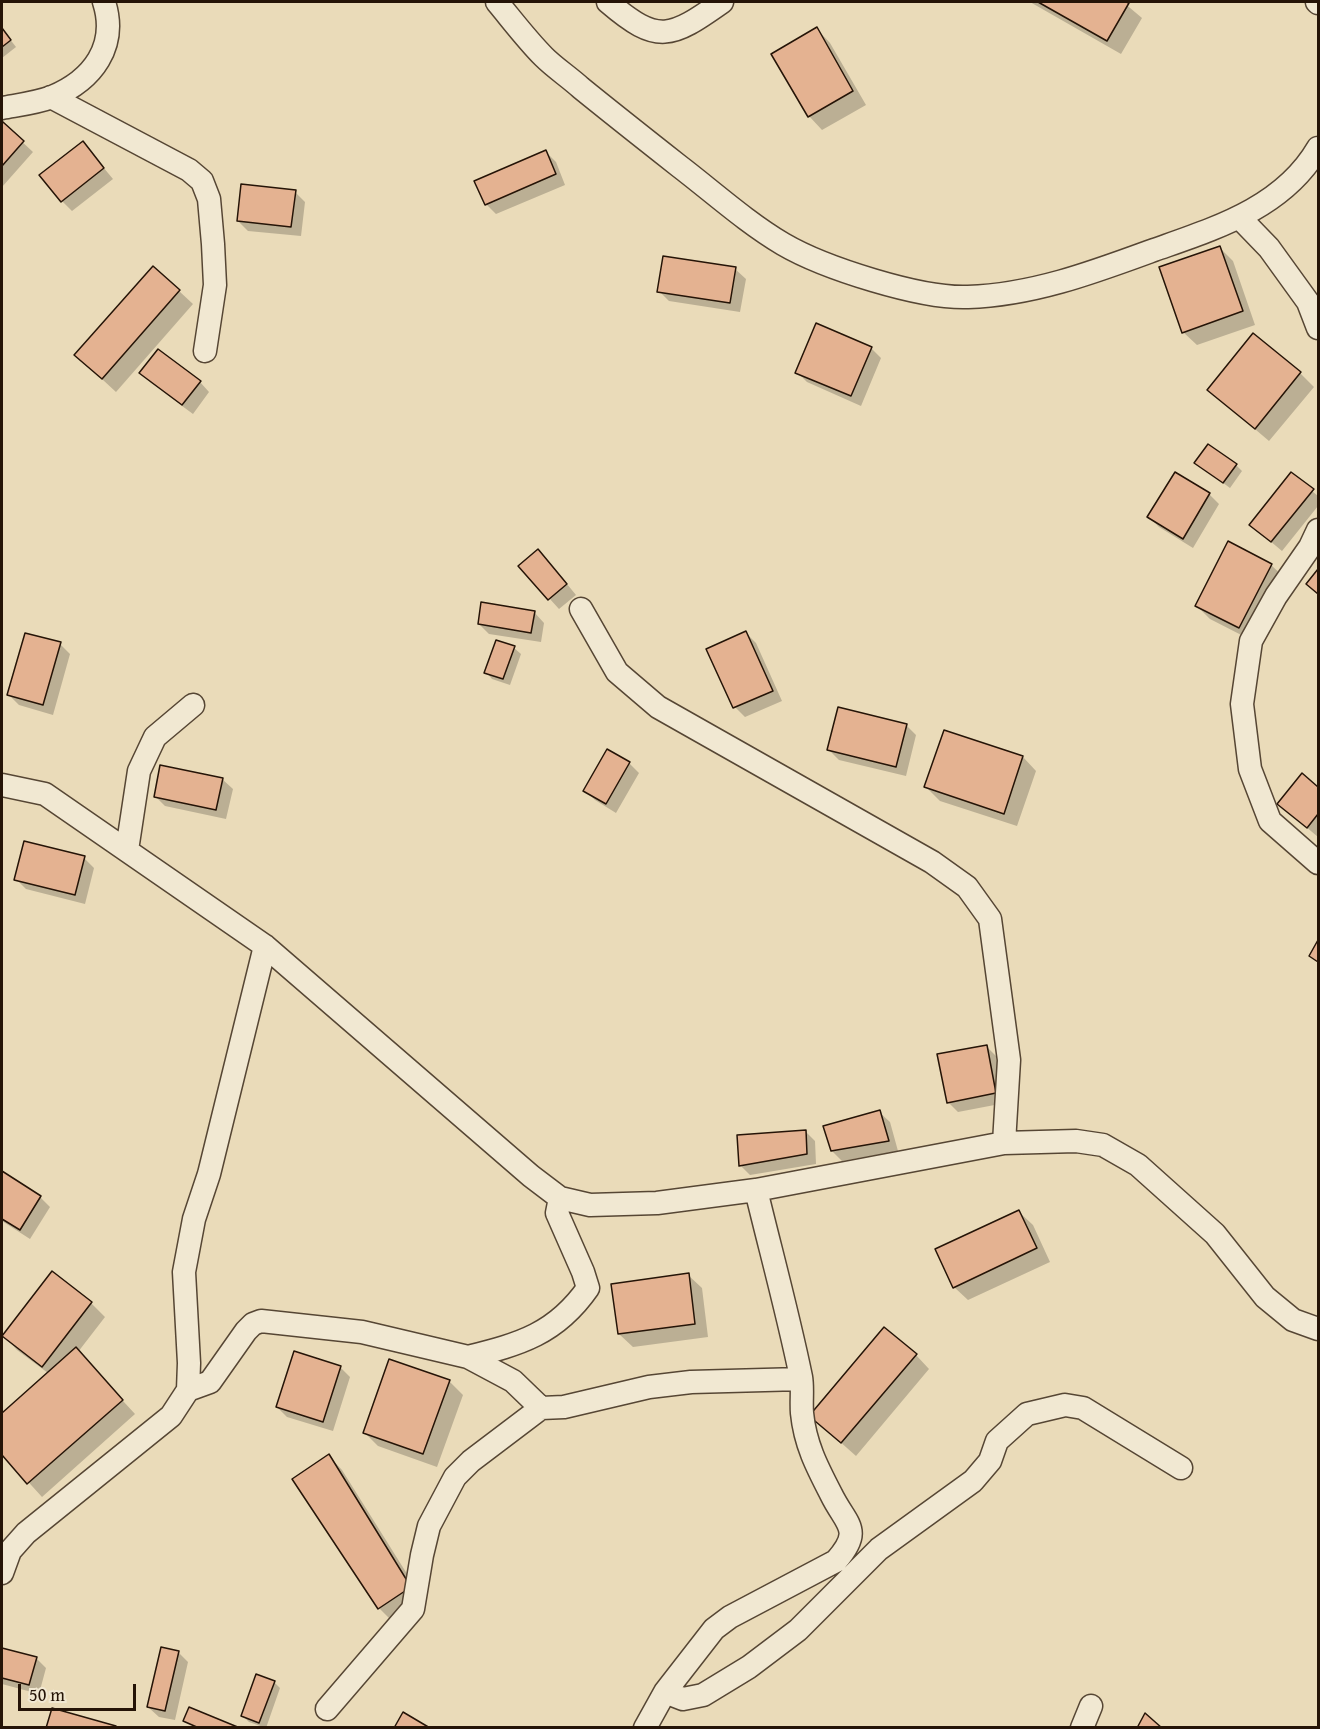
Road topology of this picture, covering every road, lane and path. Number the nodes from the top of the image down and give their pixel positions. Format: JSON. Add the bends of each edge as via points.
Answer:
{"nodes":[{"id":1,"x":104,"y":2,"type":"edge"},
{"id":2,"x":497,"y":2,"type":"edge"},
{"id":3,"x":608,"y":2,"type":"edge"},
{"id":4,"x":722,"y":2,"type":"edge"},
{"id":5,"x":51,"y":97,"type":"junction"},
{"id":6,"x":2,"y":108,"type":"edge"},
{"id":7,"x":1318,"y":148,"type":"edge"},
{"id":8,"x":1240,"y":218,"type":"junction"},
{"id":9,"x":1318,"y":328,"type":"edge"},
{"id":10,"x":206,"y":351,"type":"dead end"},
{"id":11,"x":1318,"y":530,"type":"edge"},
{"id":12,"x":582,"y":609,"type":"dead end"},
{"id":13,"x":193,"y":705,"type":"dead end"},
{"id":14,"x":2,"y":785,"type":"edge"},
{"id":15,"x":127,"y":850,"type":"junction"},
{"id":16,"x":1318,"y":863,"type":"edge"},
{"id":17,"x":265,"y":946,"type":"junction"},
{"id":18,"x":1004,"y":1143,"type":"junction"},
{"id":19,"x":756,"y":1190,"type":"junction"},
{"id":20,"x":560,"y":1198,"type":"junction"},
{"id":21,"x":1318,"y":1329,"type":"edge"},
{"id":22,"x":468,"y":1357,"type":"junction"},
{"id":23,"x":801,"y":1379,"type":"junction"},
{"id":24,"x":188,"y":1390,"type":"junction"},
{"id":25,"x":541,"y":1408,"type":"junction"},
{"id":26,"x":1181,"y":1468,"type":"dead end"},
{"id":27,"x":2,"y":1573,"type":"edge"},
{"id":28,"x":665,"y":1692,"type":"junction"},
{"id":29,"x":1091,"y":1706,"type":"dead end"},
{"id":30,"x":327,"y":1709,"type":"dead end"},
{"id":31,"x":645,"y":1728,"type":"edge"},
{"id":32,"x":1082,"y":1728,"type":"edge"}],
"edges":[{"from":1,"to":5,"type":"street","via":[[109,17],[104,52],[82,81]]},
{"from":2,"to":8,"type":"street","via":[[543,57],[753,223],[785,245],[855,275],[918,291],[966,297],[1014,292],[1068,281]]},
{"from":3,"to":4,"type":"street","via":[[628,19],[662,33],[677,31]]},
{"from":5,"to":6,"type":"street"},
{"from":5,"to":10,"type":"street","via":[[189,170],[202,181],[209,199],[214,285]]},
{"from":7,"to":8,"type":"street","via":[[1287,187]]},
{"from":8,"to":9,"type":"street","via":[[1269,248],[1308,302]]},
{"from":11,"to":16,"type":"street","via":[[1251,640],[1242,704],[1250,769],[1270,820]]},
{"from":12,"to":18,"type":"street","via":[[617,672],[658,707],[932,862],[967,887],[990,919],[1009,1060]]},
{"from":13,"to":15,"type":"street","via":[[155,737],[139,771]]},
{"from":14,"to":15,"type":"street","via":[[45,794]]},
{"from":15,"to":17,"type":"street"},
{"from":17,"to":20,"type":"street"},
{"from":17,"to":24,"type":"street","via":[[184,1272]]},
{"from":18,"to":19,"type":"street"},
{"from":18,"to":21,"type":"street","via":[[1076,1141],[1103,1145],[1138,1165],[1215,1233],[1265,1297],[1293,1320]]},
{"from":19,"to":20,"type":"street","via":[[657,1203],[590,1205]]},
{"from":19,"to":23,"type":"street"},
{"from":20,"to":22,"type":"street","via":[[557,1213],[588,1288],[577,1304],[543,1332],[516,1345]]},
{"from":22,"to":24,"type":"street","via":[[362,1332],[261,1321],[246,1331],[210,1382]]},
{"from":22,"to":25,"type":"street","via":[[513,1382]]},
{"from":23,"to":25,"type":"street","via":[[659,1385],[564,1407]]},
{"from":23,"to":28,"type":"street","via":[[802,1413],[810,1452],[846,1519],[851,1534],[848,1548],[836,1561],[714,1629]]},
{"from":24,"to":27,"type":"street","via":[[171,1416],[26,1533],[10,1551]]},
{"from":25,"to":30,"type":"street","via":[[455,1477],[429,1526],[413,1609]]},
{"from":26,"to":28,"type":"street","via":[[1083,1408],[1065,1406],[1027,1414],[997,1441],[990,1461],[973,1481],[879,1549],[798,1630],[703,1695],[683,1699]]},
{"from":28,"to":31,"type":"street"},
{"from":29,"to":32,"type":"street"}]}
